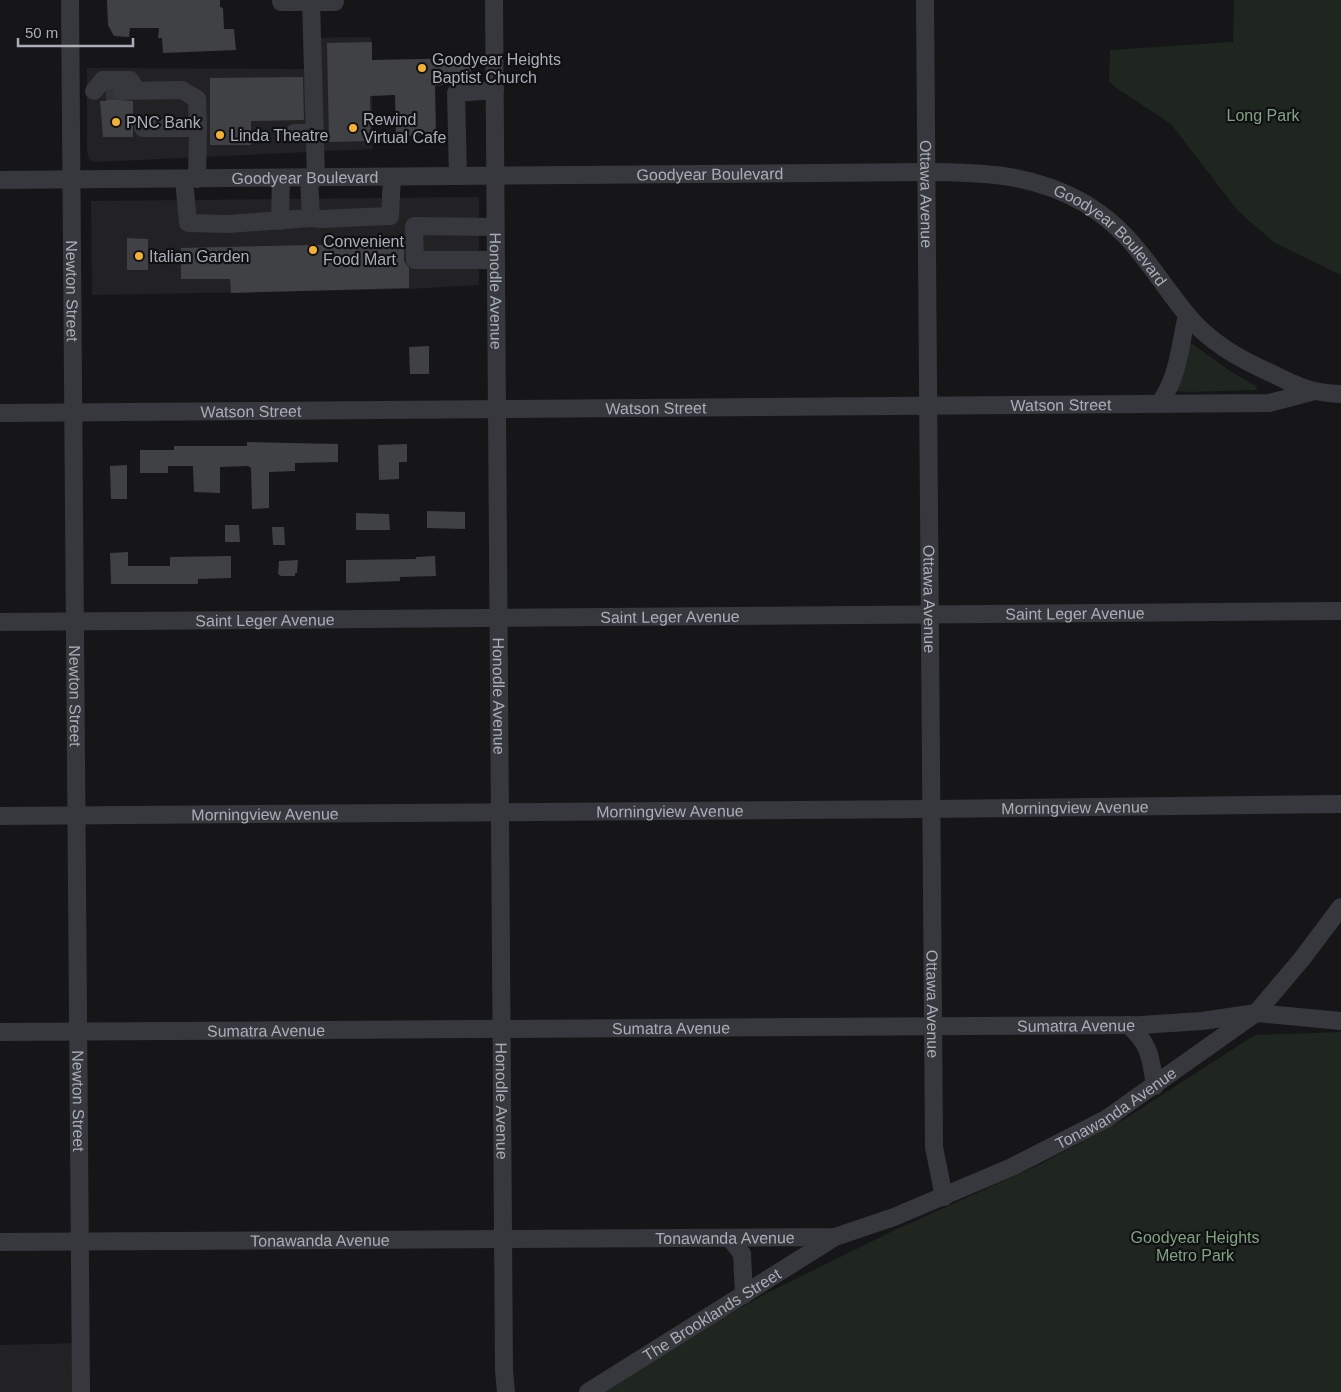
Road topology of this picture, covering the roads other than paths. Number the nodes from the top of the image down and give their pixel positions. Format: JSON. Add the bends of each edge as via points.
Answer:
{"nodes":[{"id":1,"x":70,"y":0,"type":"edge"},
{"id":2,"x":494,"y":0,"type":"edge"},
{"id":3,"x":925,"y":0,"type":"edge"},
{"id":4,"x":311,"y":1,"type":"edge"},
{"id":5,"x":281,"y":2,"type":"dead end"},
{"id":6,"x":335,"y":2,"type":"dead end"},
{"id":7,"x":495,"y":90,"type":"junction"},
{"id":8,"x":72,"y":91,"type":"junction"},
{"id":9,"x":143,"y":128,"type":"dead end"},
{"id":10,"x":198,"y":128,"type":"junction"},
{"id":11,"x":294,"y":133,"type":"dead end"},
{"id":12,"x":315,"y":133,"type":"junction"},
{"id":13,"x":926,"y":172,"type":"junction"},
{"id":14,"x":495,"y":175,"type":"junction"},
{"id":15,"x":458,"y":176,"type":"junction"},
{"id":16,"x":392,"y":177,"type":"junction"},
{"id":17,"x":281,"y":178,"type":"junction"},
{"id":18,"x":313,"y":178,"type":"junction"},
{"id":19,"x":190,"y":179,"type":"junction"},
{"id":20,"x":0,"y":180,"type":"edge"},
{"id":21,"x":73,"y":180,"type":"junction"},
{"id":22,"x":311,"y":218,"type":"junction"},
{"id":23,"x":280,"y":221,"type":"junction"},
{"id":24,"x":495,"y":227,"type":"junction"},
{"id":25,"x":495,"y":260,"type":"junction"},
{"id":26,"x":1187,"y":315,"type":"junction"},
{"id":27,"x":1311,"y":392,"type":"junction"},
{"id":28,"x":1341,"y":394,"type":"edge"},
{"id":29,"x":1160,"y":403,"type":"junction"},
{"id":30,"x":927,"y":404,"type":"junction"},
{"id":31,"x":496,"y":408,"type":"junction"},
{"id":32,"x":72,"y":412,"type":"junction"},
{"id":33,"x":0,"y":413,"type":"edge"},
{"id":34,"x":1341,"y":611,"type":"edge"},
{"id":35,"x":930,"y":614,"type":"junction"},
{"id":36,"x":498,"y":617,"type":"junction"},
{"id":37,"x":75,"y":621,"type":"junction"},
{"id":38,"x":0,"y":622,"type":"edge"},
{"id":39,"x":1341,"y":804,"type":"edge"},
{"id":40,"x":932,"y":810,"type":"junction"},
{"id":41,"x":499,"y":812,"type":"junction"},
{"id":42,"x":77,"y":815,"type":"junction"},
{"id":43,"x":0,"y":816,"type":"edge"},
{"id":44,"x":1341,"y":907,"type":"edge"},
{"id":45,"x":1256,"y":1014,"type":"junction"},
{"id":46,"x":1341,"y":1021,"type":"edge"},
{"id":47,"x":1128,"y":1025,"type":"junction"},
{"id":48,"x":933,"y":1026,"type":"junction"},
{"id":49,"x":502,"y":1027,"type":"junction"},
{"id":50,"x":0,"y":1032,"type":"edge"},
{"id":51,"x":78,"y":1032,"type":"junction"},
{"id":52,"x":1155,"y":1086,"type":"junction"},
{"id":53,"x":944,"y":1197,"type":"junction"},
{"id":54,"x":835,"y":1237,"type":"junction"},
{"id":55,"x":730,"y":1238,"type":"junction"},
{"id":56,"x":503,"y":1239,"type":"junction"},
{"id":57,"x":80,"y":1241,"type":"junction"},
{"id":58,"x":0,"y":1242,"type":"edge"},
{"id":59,"x":744,"y":1296,"type":"junction"},
{"id":60,"x":81,"y":1392,"type":"edge"},
{"id":61,"x":506,"y":1392,"type":"edge"},
{"id":62,"x":588,"y":1392,"type":"edge"}],
"edges":[{"from":1,"to":8,"type":"street","name":"Newton Street"},
{"from":2,"to":7,"type":"street","name":"Honodle Avenue"},
{"from":3,"to":13,"type":"street","name":"Ottawa Avenue"},
{"from":4,"to":5,"type":"street"},
{"from":4,"to":6,"type":"street"},
{"from":4,"to":12,"type":"street"},
{"from":7,"to":14,"type":"street","name":"Honodle Avenue"},
{"from":7,"to":15,"type":"street","via":[[456,93]]},
{"from":8,"to":10,"type":"street","via":[[182,90],[197,99]]},
{"from":8,"to":21,"type":"street","name":"Newton Street"},
{"from":9,"to":10,"type":"street"},
{"from":10,"to":19,"type":"street"},
{"from":11,"to":12,"type":"street"},
{"from":12,"to":18,"type":"street"},
{"from":13,"to":14,"type":"street","name":"Goodyear Boulevard"},
{"from":13,"to":26,"type":"street","name":"Goodyear Boulevard","via":[[977,172],[1025,179],[1061,191],[1085,204],[1140,250]]},
{"from":13,"to":30,"type":"street","name":"Ottawa Avenue"},
{"from":14,"to":15,"type":"street","name":"Goodyear Boulevard"},
{"from":14,"to":24,"type":"street","name":"Honodle Avenue"},
{"from":15,"to":16,"type":"street","name":"Goodyear Boulevard"},
{"from":16,"to":18,"type":"street","name":"Goodyear Boulevard"},
{"from":16,"to":22,"type":"street","via":[[390,216]]},
{"from":17,"to":18,"type":"street","name":"Goodyear Boulevard"},
{"from":17,"to":19,"type":"street","name":"Goodyear Boulevard"},
{"from":17,"to":23,"type":"street"},
{"from":18,"to":22,"type":"street"},
{"from":19,"to":21,"type":"street","name":"Goodyear Boulevard"},
{"from":19,"to":23,"type":"street","via":[[188,223]]},
{"from":20,"to":21,"type":"street","name":"Goodyear Boulevard"},
{"from":21,"to":32,"type":"street","name":"Newton Street"},
{"from":22,"to":23,"type":"street"},
{"from":24,"to":25,"type":"street","name":"Honodle Avenue"},
{"from":24,"to":25,"type":"street","via":[[414,226],[415,260]]},
{"from":25,"to":31,"type":"street","name":"Honodle Avenue"},
{"from":26,"to":27,"type":"street","name":"Goodyear Boulevard","via":[[1239,359]]},
{"from":26,"to":29,"type":"street","via":[[1179,365]]},
{"from":27,"to":28,"type":"street","name":"Goodyear Boulevard"},
{"from":27,"to":29,"type":"street","name":"Watson Street","via":[[1269,403]]},
{"from":29,"to":30,"type":"street","name":"Watson Street"},
{"from":30,"to":31,"type":"street","name":"Watson Street"},
{"from":30,"to":35,"type":"street","name":"Ottawa Avenue"},
{"from":31,"to":32,"type":"street","name":"Watson Street"},
{"from":31,"to":36,"type":"street","name":"Honodle Avenue"},
{"from":32,"to":33,"type":"street","name":"Watson Street"},
{"from":32,"to":37,"type":"street","name":"Newton Street"},
{"from":34,"to":35,"type":"street","name":"Saint Leger Avenue"},
{"from":35,"to":36,"type":"street","name":"Saint Leger Avenue"},
{"from":35,"to":40,"type":"street","name":"Ottawa Avenue"},
{"from":36,"to":37,"type":"street","name":"Saint Leger Avenue"},
{"from":36,"to":41,"type":"street","name":"Honodle Avenue"},
{"from":37,"to":38,"type":"street","name":"Saint Leger Avenue"},
{"from":37,"to":42,"type":"street","name":"Newton Street"},
{"from":39,"to":40,"type":"street","name":"Morningview Avenue"},
{"from":40,"to":41,"type":"street","name":"Morningview Avenue"},
{"from":40,"to":48,"type":"street","name":"Ottawa Avenue"},
{"from":41,"to":42,"type":"street","name":"Morningview Avenue"},
{"from":41,"to":49,"type":"street","name":"Honodle Avenue"},
{"from":42,"to":43,"type":"street","name":"Morningview Avenue"},
{"from":42,"to":51,"type":"street","name":"Newton Street"},
{"from":44,"to":45,"type":"street","name":"Tonawanda Avenue"},
{"from":45,"to":46,"type":"street","name":"Sumatra Avenue"},
{"from":45,"to":47,"type":"street","name":"Sumatra Avenue"},
{"from":45,"to":52,"type":"street","name":"Tonawanda Avenue"},
{"from":47,"to":48,"type":"street","name":"Sumatra Avenue"},
{"from":47,"to":52,"type":"street","via":[[1140,1035],[1149,1052]]},
{"from":48,"to":49,"type":"street","name":"Sumatra Avenue"},
{"from":48,"to":53,"type":"street","name":"Ottawa Avenue","via":[[934,1147]]},
{"from":49,"to":51,"type":"street","name":"Sumatra Avenue"},
{"from":49,"to":56,"type":"street","name":"Honodle Avenue"},
{"from":50,"to":51,"type":"street","name":"Sumatra Avenue"},
{"from":51,"to":57,"type":"street","name":"Newton Street"},
{"from":52,"to":53,"type":"street","name":"Tonawanda Avenue","via":[[1071,1139]]},
{"from":53,"to":54,"type":"street","name":"Tonawanda Avenue"},
{"from":54,"to":55,"type":"street","name":"Tonawanda Avenue"},
{"from":54,"to":59,"type":"street","name":"The Brooklands Street"},
{"from":55,"to":56,"type":"street","name":"Tonawanda Avenue"},
{"from":55,"to":59,"type":"street","via":[[742,1254]]},
{"from":56,"to":57,"type":"street","name":"Tonawanda Avenue"},
{"from":56,"to":61,"type":"street","name":"Honodle Avenue"},
{"from":57,"to":58,"type":"street","name":"Tonawanda Avenue"},
{"from":57,"to":60,"type":"street","name":"Newton Street"},
{"from":59,"to":62,"type":"street","name":"The Brooklands Street"}]}
